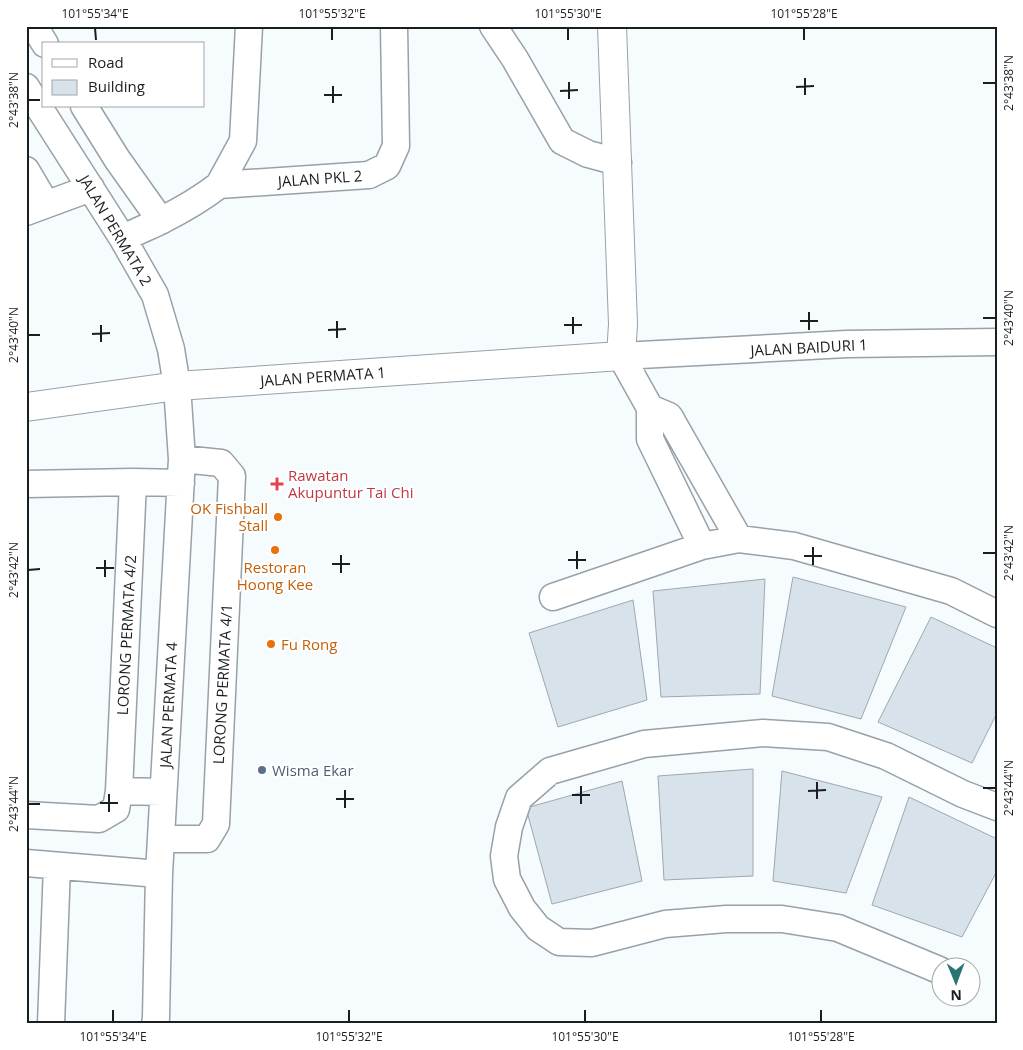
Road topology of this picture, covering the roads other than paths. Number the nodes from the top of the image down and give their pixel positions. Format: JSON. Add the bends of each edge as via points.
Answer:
{"nodes":[{"id":1,"x":34,"y":26,"type":"edge"},
{"id":2,"x":249,"y":26,"type":"edge"},
{"id":3,"x":394,"y":26,"type":"edge"},
{"id":4,"x":493,"y":26,"type":"edge"},
{"id":5,"x":612,"y":26,"type":"edge"},
{"id":6,"x":44,"y":42,"type":"edge"},
{"id":7,"x":26,"y":87,"type":"edge"},
{"id":8,"x":85,"y":108,"type":"edge"},
{"id":9,"x":618,"y":162,"type":"junction"},
{"id":10,"x":26,"y":170,"type":"edge"},
{"id":11,"x":219,"y":185,"type":"junction"},
{"id":12,"x":91,"y":188,"type":"junction"},
{"id":13,"x":36,"y":208,"type":"edge"},
{"id":14,"x":161,"y":221,"type":"junction"},
{"id":15,"x":123,"y":239,"type":"junction"},
{"id":16,"x":997,"y":342,"type":"edge"},
{"id":17,"x":621,"y":356,"type":"junction"},
{"id":18,"x":177,"y":386,"type":"junction"},
{"id":19,"x":26,"y":407,"type":"edge"},
{"id":20,"x":650,"y":408,"type":"junction"},
{"id":21,"x":182,"y":471,"type":"junction"},
{"id":22,"x":133,"y":482,"type":"junction"},
{"id":23,"x":26,"y":484,"type":"edge"},
{"id":24,"x":738,"y":539,"type":"junction"},
{"id":25,"x":702,"y":546,"type":"junction"},
{"id":26,"x":553,"y":597,"type":"dead end"},
{"id":27,"x":997,"y":614,"type":"edge"},
{"id":28,"x":119,"y":792,"type":"junction"},
{"id":29,"x":163,"y":792,"type":"junction"},
{"id":30,"x":997,"y":807,"type":"edge"},
{"id":31,"x":26,"y":815,"type":"edge"},
{"id":32,"x":161,"y":839,"type":"junction"},
{"id":33,"x":26,"y":863,"type":"edge"},
{"id":34,"x":57,"y":866,"type":"junction"},
{"id":35,"x":159,"y":874,"type":"junction"},
{"id":36,"x":930,"y":966,"type":"edge"},
{"id":37,"x":159,"y":1022,"type":"edge"},
{"id":38,"x":51,"y":1024,"type":"edge"}],
"edges":[{"from":1,"to":6,"type":"street"},
{"from":2,"to":11,"type":"street","via":[[243,141]]},
{"from":3,"to":11,"type":"street","name":"JALAN PKL 2","via":[[396,146],[387,166],[369,175]]},
{"from":4,"to":9,"type":"street","via":[[562,141],[588,154]]},
{"from":5,"to":9,"type":"main road"},
{"from":7,"to":12,"type":"street","name":"JALAN PERMATA 2"},
{"from":8,"to":14,"type":"street"},
{"from":9,"to":17,"type":"main road"},
{"from":10,"to":13,"type":"street"},
{"from":11,"to":14,"type":"street"},
{"from":12,"to":13,"type":"street"},
{"from":12,"to":15,"type":"street","name":"JALAN PERMATA 2"},
{"from":14,"to":15,"type":"street"},
{"from":15,"to":18,"type":"street","name":"JALAN PERMATA 2","via":[[155,295],[171,349]]},
{"from":16,"to":17,"type":"street","name":"JALAN BAIDURI 1","via":[[847,344]]},
{"from":17,"to":18,"type":"main road","name":"JALAN PERMATA 1"},
{"from":17,"to":20,"type":"street"},
{"from":18,"to":19,"type":"main road","name":"JALAN PERMATA 1"},
{"from":18,"to":21,"type":"street","name":"JALAN PERMATA 4"},
{"from":20,"to":24,"type":"street","via":[[669,416]]},
{"from":20,"to":25,"type":"street","via":[[650,439]]},
{"from":21,"to":22,"type":"street"},
{"from":21,"to":29,"type":"street","name":"JALAN PERMATA 4"},
{"from":21,"to":32,"type":"street","name":"LORONG PERMATA 4/1","via":[[221,463],[232,476],[216,824],[207,839]]},
{"from":22,"to":23,"type":"street"},
{"from":22,"to":28,"type":"street","name":"LORONG PERMATA 4/2"},
{"from":24,"to":25,"type":"street"},
{"from":24,"to":27,"type":"street","via":[[794,546],[914,580],[951,591]]},
{"from":25,"to":26,"type":"street"},
{"from":28,"to":29,"type":"street"},
{"from":28,"to":31,"type":"street","via":[[116,809],[99,819]]},
{"from":29,"to":32,"type":"street","name":"JALAN PERMATA 4"},
{"from":30,"to":36,"type":"street","via":[[886,756],[828,737],[763,733],[644,744],[550,771],[519,798],[508,827],[504,856],[507,879],[522,908],[538,928],[559,942],[592,942],[665,924],[782,919],[838,928]]},
{"from":32,"to":35,"type":"street","name":"JALAN PERMATA 4"},
{"from":33,"to":34,"type":"street"},
{"from":34,"to":35,"type":"street"},
{"from":34,"to":38,"type":"street"},
{"from":35,"to":37,"type":"street","name":"JALAN PERMATA 4"}]}
